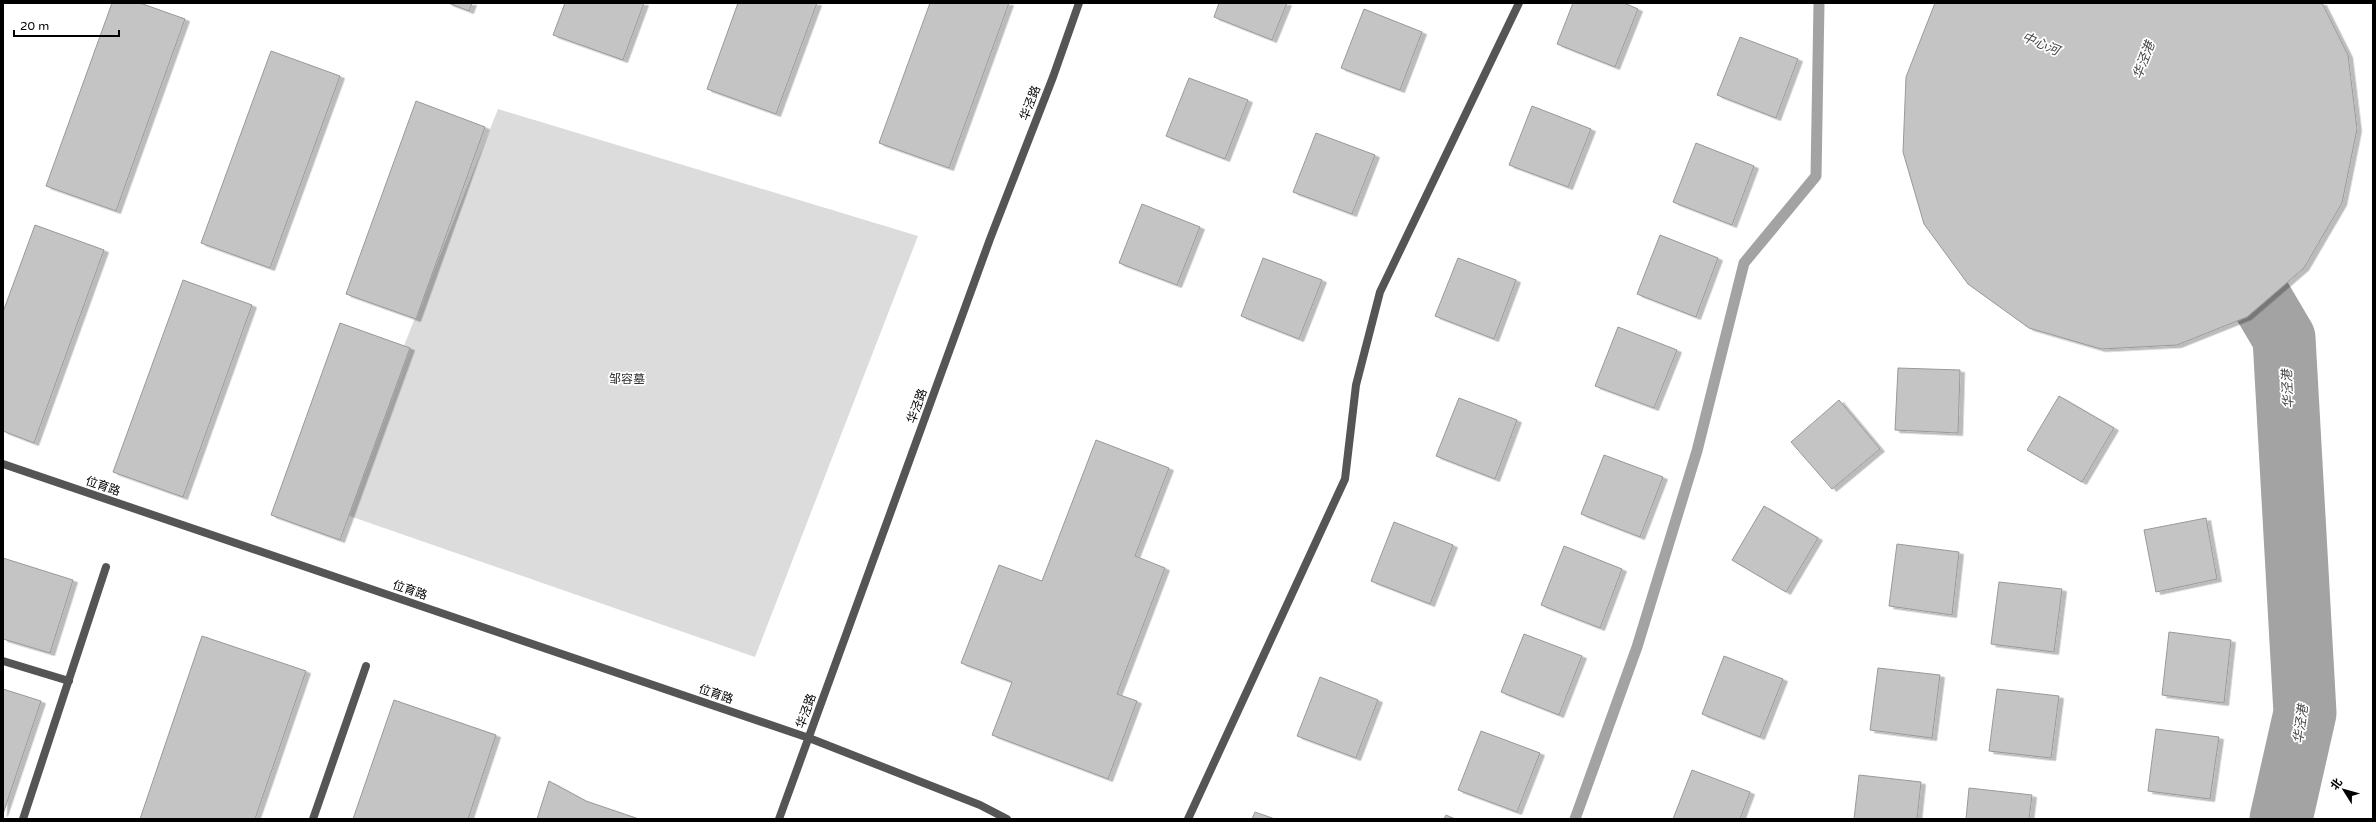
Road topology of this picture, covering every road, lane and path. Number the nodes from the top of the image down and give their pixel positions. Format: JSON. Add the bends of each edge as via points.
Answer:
{"nodes":[{"id":1,"x":1080,"y":3,"type":"edge"},
{"id":2,"x":1519,"y":3,"type":"edge"},
{"id":3,"x":3,"y":464,"type":"edge"},
{"id":4,"x":106,"y":567,"type":"dead end"},
{"id":5,"x":3,"y":661,"type":"edge"},
{"id":6,"x":366,"y":666,"type":"dead end"},
{"id":7,"x":69,"y":681,"type":"junction"},
{"id":8,"x":809,"y":738,"type":"junction"},
{"id":9,"x":23,"y":819,"type":"edge"},
{"id":10,"x":313,"y":819,"type":"edge"},
{"id":11,"x":779,"y":819,"type":"edge"},
{"id":12,"x":1007,"y":819,"type":"edge"},
{"id":13,"x":1188,"y":819,"type":"edge"}],
"edges":[{"from":1,"to":8,"type":"street","name":"华泾路","via":[[990,239]]},
{"from":2,"to":13,"type":"street","via":[[1380,292],[1356,385],[1345,479]]},
{"from":3,"to":8,"type":"street","name":"位育路"},
{"from":4,"to":7,"type":"street"},
{"from":5,"to":7,"type":"street"},
{"from":6,"to":10,"type":"street"},
{"from":7,"to":9,"type":"street"},
{"from":8,"to":11,"type":"street","name":"华泾路"},
{"from":8,"to":12,"type":"street","name":"位育路","via":[[980,804]]}]}
